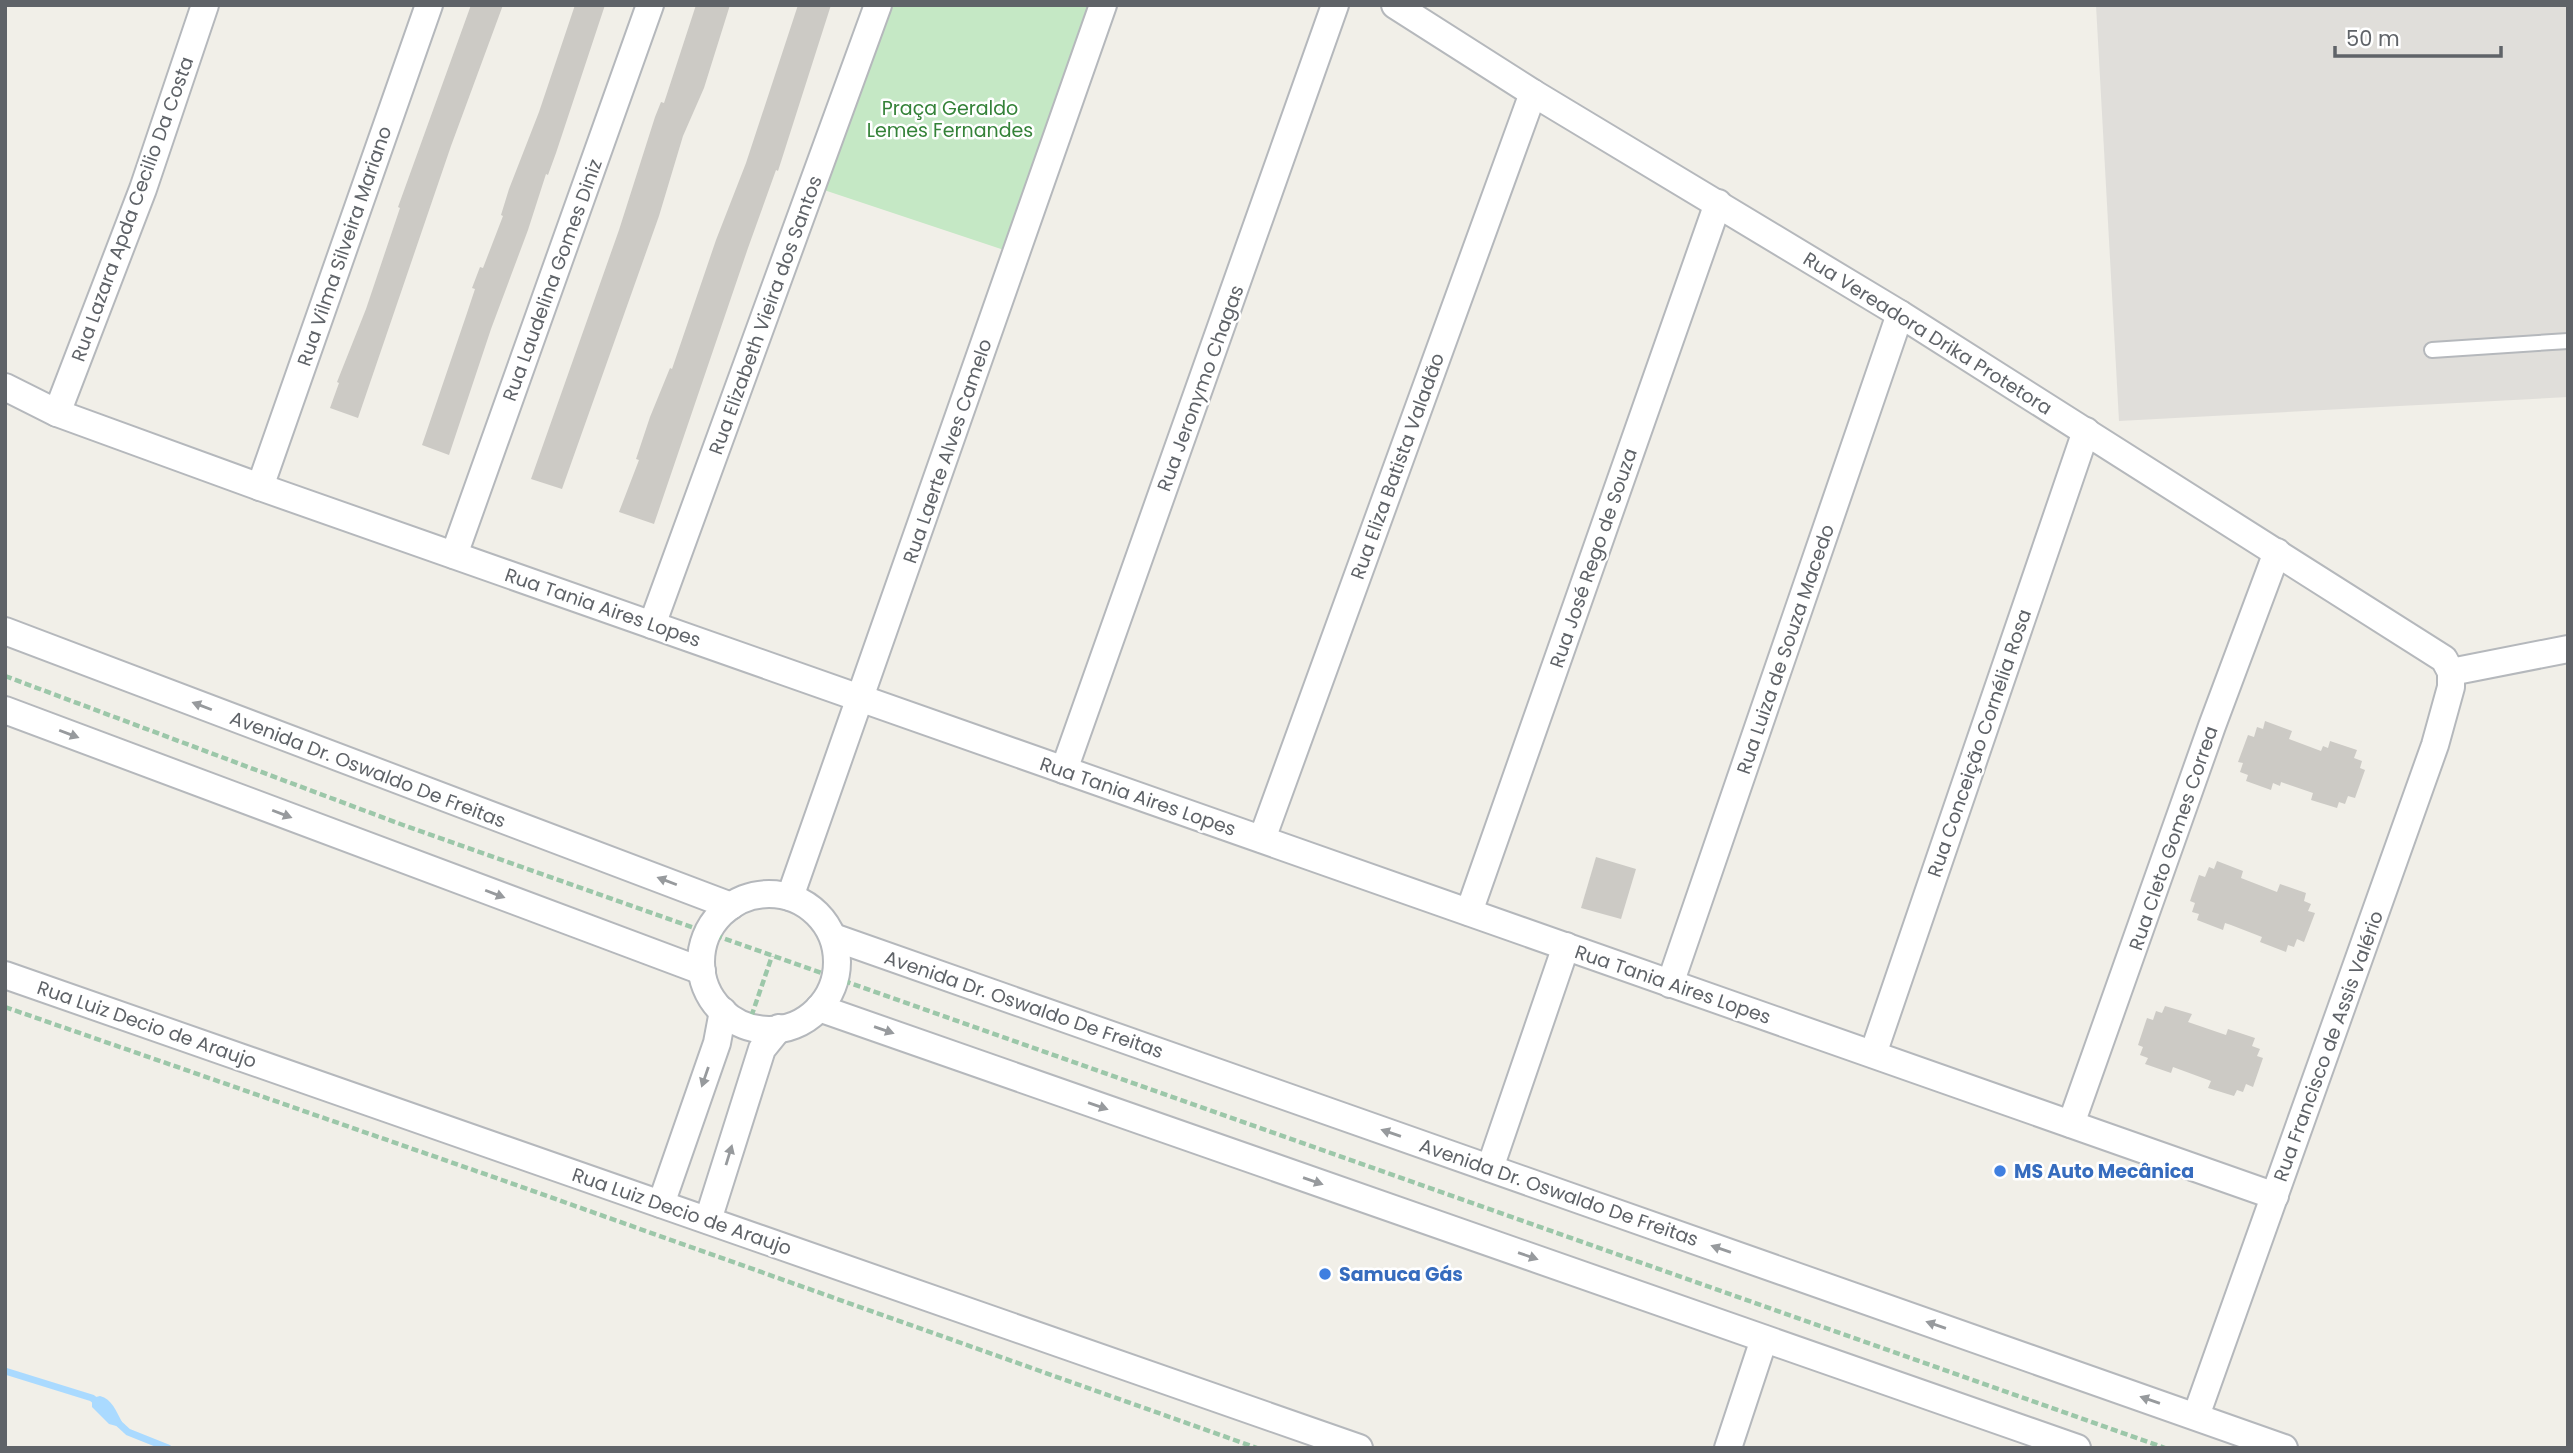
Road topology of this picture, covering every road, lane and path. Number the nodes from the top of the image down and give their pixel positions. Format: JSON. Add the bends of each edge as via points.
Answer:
{"nodes":[{"id":1,"x":205,"y":5,"type":"edge"},
{"id":2,"x":429,"y":5,"type":"edge"},
{"id":3,"x":650,"y":5,"type":"edge"},
{"id":4,"x":878,"y":5,"type":"edge"},
{"id":5,"x":1103,"y":5,"type":"edge"},
{"id":6,"x":1335,"y":5,"type":"edge"},
{"id":7,"x":1395,"y":5,"type":"edge"},
{"id":8,"x":1533,"y":93,"type":"junction"},
{"id":9,"x":1718,"y":203,"type":"junction"},
{"id":10,"x":1900,"y":314,"type":"junction"},
{"id":11,"x":2568,"y":341,"type":"edge"},
{"id":12,"x":2432,"y":350,"type":"dead end"},
{"id":13,"x":5,"y":387,"type":"edge"},
{"id":14,"x":57,"y":412,"type":"junction"},
{"id":15,"x":2086,"y":431,"type":"junction"},
{"id":16,"x":260,"y":487,"type":"junction"},
{"id":17,"x":2277,"y":552,"type":"junction"},
{"id":18,"x":454,"y":555,"type":"junction"},
{"id":19,"x":652,"y":625,"type":"junction"},
{"id":20,"x":5,"y":631,"type":"edge"},
{"id":21,"x":2568,"y":649,"type":"edge"},
{"id":22,"x":2451,"y":672,"type":"junction"},
{"id":23,"x":5,"y":676,"type":"edge"},
{"id":24,"x":860,"y":697,"type":"junction"},
{"id":25,"x":5,"y":709,"type":"edge"},
{"id":26,"x":1064,"y":770,"type":"junction"},
{"id":27,"x":1262,"y":839,"type":"junction"},
{"id":28,"x":790,"y":897,"type":"junction"},
{"id":29,"x":731,"y":906,"type":"junction"},
{"id":30,"x":1469,"y":912,"type":"junction"},
{"id":31,"x":708,"y":933,"type":"junction"},
{"id":32,"x":833,"y":937,"type":"junction"},
{"id":33,"x":1566,"y":946,"type":"junction"},
{"id":34,"x":702,"y":971,"type":"junction"},
{"id":35,"x":5,"y":975,"type":"edge"},
{"id":36,"x":835,"y":978,"type":"junction"},
{"id":37,"x":1670,"y":984,"type":"junction"},
{"id":38,"x":5,"y":1007,"type":"edge"},
{"id":39,"x":819,"y":1008,"type":"junction"},
{"id":40,"x":723,"y":1011,"type":"junction"},
{"id":41,"x":779,"y":1028,"type":"junction"},
{"id":42,"x":1873,"y":1054,"type":"junction"},
{"id":43,"x":2071,"y":1124,"type":"junction"},
{"id":44,"x":1490,"y":1168,"type":"junction"},
{"id":45,"x":2275,"y":1196,"type":"junction"},
{"id":46,"x":661,"y":1204,"type":"junction"},
{"id":47,"x":708,"y":1220,"type":"junction"},
{"id":48,"x":1764,"y":1339,"type":"junction"},
{"id":49,"x":2196,"y":1416,"type":"junction"},
{"id":50,"x":1257,"y":1448,"type":"edge"},
{"id":51,"x":1359,"y":1448,"type":"edge"},
{"id":52,"x":1728,"y":1448,"type":"edge"},
{"id":53,"x":2077,"y":1448,"type":"edge"},
{"id":54,"x":2165,"y":1448,"type":"edge"},
{"id":55,"x":2284,"y":1448,"type":"edge"}],
"edges":[{"from":1,"to":14,"type":"street","name":"Rua Lazara Apda Cecilio Da Costa","via":[[143,189]]},
{"from":2,"to":16,"type":"street","name":"Rua Vilma Silveira Mariano"},
{"from":3,"to":18,"type":"street","name":"Rua Laudelina Gomes Diniz"},
{"from":4,"to":19,"type":"street","name":"Rua Elizabeth Vieira dos Santos"},
{"from":5,"to":24,"type":"street","name":"Rua Laerte Alves Camelo"},
{"from":6,"to":26,"type":"street","name":"Rua Jeronymo Chagas"},
{"from":7,"to":8,"type":"street","name":"Rua Vereadora Drika Protetora"},
{"from":8,"to":9,"type":"street","name":"Rua Vereadora Drika Protetora"},
{"from":8,"to":27,"type":"street","name":"Rua Eliza Batista Valadão"},
{"from":9,"to":10,"type":"street","name":"Rua Vereadora Drika Protetora"},
{"from":9,"to":30,"type":"street","name":"Rua José Rego de Souza"},
{"from":10,"to":15,"type":"street","name":"Rua Vereadora Drika Protetora"},
{"from":10,"to":37,"type":"street","name":"Rua Luiza de Souza Macedo"},
{"from":11,"to":12,"type":"lane"},
{"from":13,"to":14,"type":"street","name":"Rua Tania Aires Lopes"},
{"from":14,"to":16,"type":"street","name":"Rua Tania Aires Lopes"},
{"from":15,"to":17,"type":"street","name":"Rua Vereadora Drika Protetora"},
{"from":15,"to":42,"type":"street","name":"Rua Conceição Cornélia Rosa"},
{"from":16,"to":18,"type":"street","name":"Rua Tania Aires Lopes"},
{"from":17,"to":22,"type":"street","name":"Rua Vereadora Drika Protetora","via":[[2444,659]]},
{"from":17,"to":43,"type":"street","name":"Rua Cleto Gomes Correa"},
{"from":18,"to":19,"type":"street","name":"Rua Tania Aires Lopes"},
{"from":19,"to":24,"type":"street","name":"Rua Tania Aires Lopes"},
{"from":29,"to":20,"type":"street","name":"Avenida Dr. Oswaldo De Freitas","one_way":true},
{"from":21,"to":22,"type":"street"},
{"from":22,"to":45,"type":"street","name":"Rua Francisco de Assis Valério","via":[[2435,745]]},
{"from":23,"to":31,"type":"path"},
{"from":24,"to":26,"type":"street","name":"Rua Tania Aires Lopes"},
{"from":24,"to":28,"type":"street","name":"Rua Laerte Alves Camelo"},
{"from":25,"to":34,"type":"street","one_way":true},
{"from":26,"to":27,"type":"street","name":"Rua Tania Aires Lopes"},
{"from":27,"to":30,"type":"street","name":"Rua Tania Aires Lopes"},
{"from":28,"to":29,"type":"street","via":[[760,895]]},
{"from":28,"to":32,"type":"street","via":[[816,912]]},
{"from":29,"to":31,"type":"street"},
{"from":30,"to":33,"type":"street","name":"Rua Tania Aires Lopes"},
{"from":31,"to":34,"type":"street"},
{"from":31,"to":36,"type":"path"},
{"from":32,"to":36,"type":"street"},
{"from":44,"to":32,"type":"street","name":"Avenida Dr. Oswaldo De Freitas","one_way":true},
{"from":33,"to":37,"type":"street","name":"Rua Tania Aires Lopes"},
{"from":33,"to":44,"type":"street"},
{"from":34,"to":40,"type":"street"},
{"from":35,"to":46,"type":"street","name":"Rua Luiz Decio de Araujo"},
{"from":36,"to":39,"type":"street"},
{"from":36,"to":54,"type":"path"},
{"from":37,"to":42,"type":"street","name":"Rua Tania Aires Lopes"},
{"from":38,"to":50,"type":"path"},
{"from":39,"to":41,"type":"street","via":[[801,1021]]},
{"from":39,"to":48,"type":"street","one_way":true},
{"from":40,"to":41,"type":"street","via":[[748,1026]]},
{"from":40,"to":46,"type":"street","one_way":true,"via":[[717,1043]]},
{"from":47,"to":41,"type":"street","one_way":true,"via":[[762,1049]]},
{"from":42,"to":43,"type":"street","name":"Rua Tania Aires Lopes"},
{"from":43,"to":45,"type":"street","name":"Rua Tania Aires Lopes"},
{"from":49,"to":44,"type":"street","name":"Avenida Dr. Oswaldo De Freitas","one_way":true},
{"from":45,"to":49,"type":"street","name":"Rua Francisco de Assis Valério"},
{"from":46,"to":47,"type":"street","name":"Rua Luiz Decio de Araujo"},
{"from":47,"to":51,"type":"street","name":"Rua Luiz Decio de Araujo"},
{"from":48,"to":52,"type":"street"},
{"from":48,"to":53,"type":"street"},
{"from":49,"to":55,"type":"street","name":"Avenida Dr. Oswaldo De Freitas"}]}
